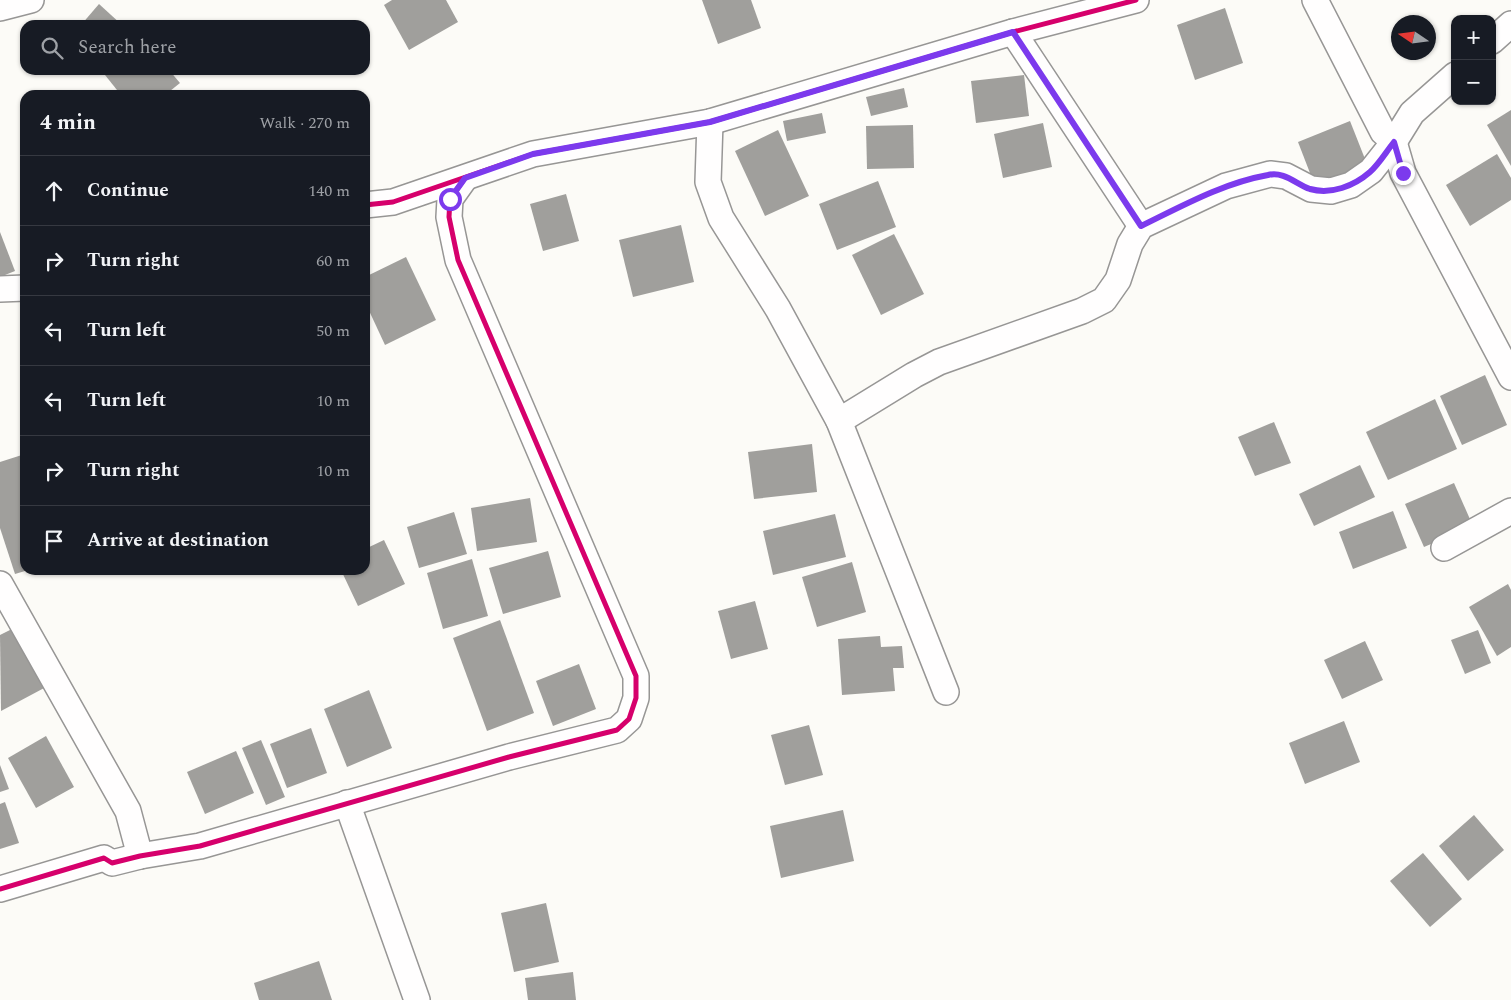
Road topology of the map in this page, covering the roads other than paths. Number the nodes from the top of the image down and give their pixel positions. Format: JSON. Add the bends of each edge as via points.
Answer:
{"nodes":[{"id":1,"x":31,"y":0,"type":"edge"},
{"id":2,"x":1136,"y":0,"type":"edge"},
{"id":3,"x":1315,"y":0,"type":"edge"},
{"id":4,"x":0,"y":8,"type":"edge"},
{"id":5,"x":1511,"y":24,"type":"edge"},
{"id":6,"x":1013,"y":32,"type":"junction"},
{"id":7,"x":1496,"y":37,"type":"edge"},
{"id":8,"x":1451,"y":79,"type":"edge"},
{"id":9,"x":710,"y":122,"type":"junction"},
{"id":10,"x":1394,"y":142,"type":"junction"},
{"id":11,"x":465,"y":178,"type":"junction"},
{"id":12,"x":370,"y":204,"type":"edge"},
{"id":13,"x":1141,"y":226,"type":"junction"},
{"id":14,"x":20,"y":288,"type":"edge"},
{"id":15,"x":0,"y":290,"type":"edge"},
{"id":16,"x":1511,"y":377,"type":"edge"},
{"id":17,"x":839,"y":421,"type":"junction"},
{"id":18,"x":1511,"y":511,"type":"edge"},
{"id":19,"x":1444,"y":548,"type":"dead end"},
{"id":20,"x":0,"y":584,"type":"edge"},
{"id":21,"x":946,"y":692,"type":"dead end"},
{"id":22,"x":347,"y":803,"type":"junction"},
{"id":23,"x":140,"y":856,"type":"junction"},
{"id":24,"x":0,"y":889,"type":"edge"},
{"id":25,"x":417,"y":1000,"type":"edge"}],
"edges":[{"from":1,"to":4,"type":"street"},
{"from":2,"to":6,"type":"street"},
{"from":3,"to":10,"type":"street","via":[[1382,132]]},
{"from":5,"to":7,"type":"street"},
{"from":6,"to":9,"type":"street"},
{"from":6,"to":13,"type":"street"},
{"from":8,"to":10,"type":"street","via":[[1412,113]]},
{"from":9,"to":11,"type":"street","via":[[533,154]]},
{"from":9,"to":17,"type":"street","via":[[708,182],[721,218],[778,309]]},
{"from":10,"to":13,"type":"street","via":[[1371,171],[1351,185],[1331,191],[1311,189],[1286,176],[1270,174],[1226,186]]},
{"from":10,"to":16,"type":"street","via":[[1403,173]]},
{"from":11,"to":12,"type":"street","via":[[393,202]]},
{"from":11,"to":22,"type":"street","via":[[450,199],[449,217],[458,260],[636,676],[636,698],[629,719],[617,730]]},
{"from":13,"to":17,"type":"street","via":[[1130,244],[1118,280],[1104,300],[1082,312],[939,362]]},
{"from":14,"to":15,"type":"street"},
{"from":17,"to":21,"type":"street"},
{"from":18,"to":19,"type":"street"},
{"from":20,"to":23,"type":"street","via":[[128,811]]},
{"from":22,"to":23,"type":"street","via":[[200,846]]},
{"from":22,"to":25,"type":"street"},
{"from":23,"to":24,"type":"street","via":[[112,863],[104,858]]}]}
